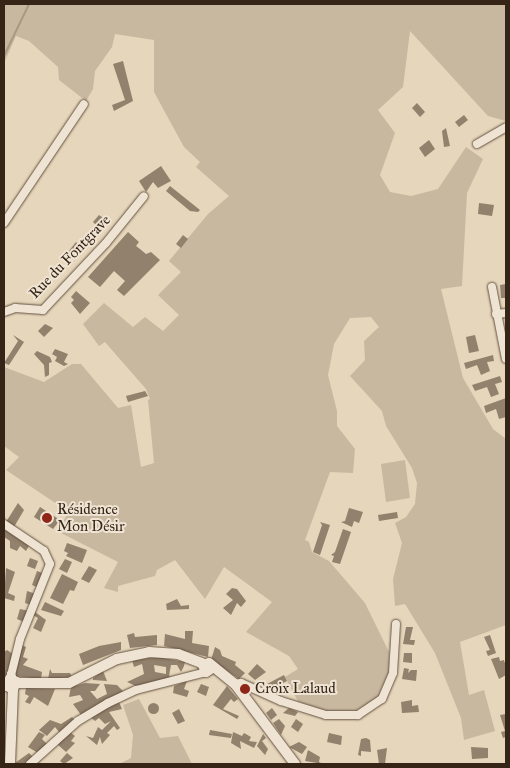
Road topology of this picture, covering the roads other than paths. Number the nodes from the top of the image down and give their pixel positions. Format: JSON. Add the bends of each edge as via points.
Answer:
{"nodes":[{"id":1,"x":84,"y":104,"type":"dead end"},
{"id":2,"x":506,"y":127,"type":"edge"},
{"id":3,"x":477,"y":144,"type":"dead end"},
{"id":4,"x":144,"y":196,"type":"dead end"},
{"id":5,"x":4,"y":222,"type":"edge"},
{"id":6,"x":492,"y":287,"type":"dead end"},
{"id":7,"x":4,"y":312,"type":"edge"},
{"id":8,"x":506,"y":313,"type":"edge"},
{"id":9,"x":496,"y":314,"type":"junction"},
{"id":10,"x":506,"y":359,"type":"edge"},
{"id":11,"x":4,"y":526,"type":"edge"},
{"id":12,"x":396,"y":624,"type":"dead end"},
{"id":13,"x":207,"y":668,"type":"junction"},
{"id":14,"x":10,"y":684,"type":"edge"},
{"id":15,"x":235,"y":684,"type":"junction"},
{"id":16,"x":10,"y":764,"type":"edge"},
{"id":17,"x":30,"y":764,"type":"edge"},
{"id":18,"x":295,"y":764,"type":"edge"}],
"edges":[{"from":1,"to":5,"type":"street"},
{"from":2,"to":3,"type":"street"},
{"from":4,"to":7,"type":"street","name":"Rue du Fontgrave","via":[[106,243],[43,310],[15,308]]},
{"from":6,"to":9,"type":"street"},
{"from":8,"to":9,"type":"street"},
{"from":9,"to":10,"type":"street"},
{"from":11,"to":14,"type":"street","via":[[46,552],[50,564],[20,640]]},
{"from":12,"to":15,"type":"street","via":[[393,673],[382,699],[358,715],[326,715],[281,701],[241,682]]},
{"from":13,"to":14,"type":"main road","via":[[178,654],[149,652],[117,659],[69,683]]},
{"from":13,"to":15,"type":"main road"},
{"from":13,"to":17,"type":"street","via":[[136,690],[108,703],[78,721]]},
{"from":14,"to":16,"type":"main road"},
{"from":15,"to":18,"type":"main road"}]}
